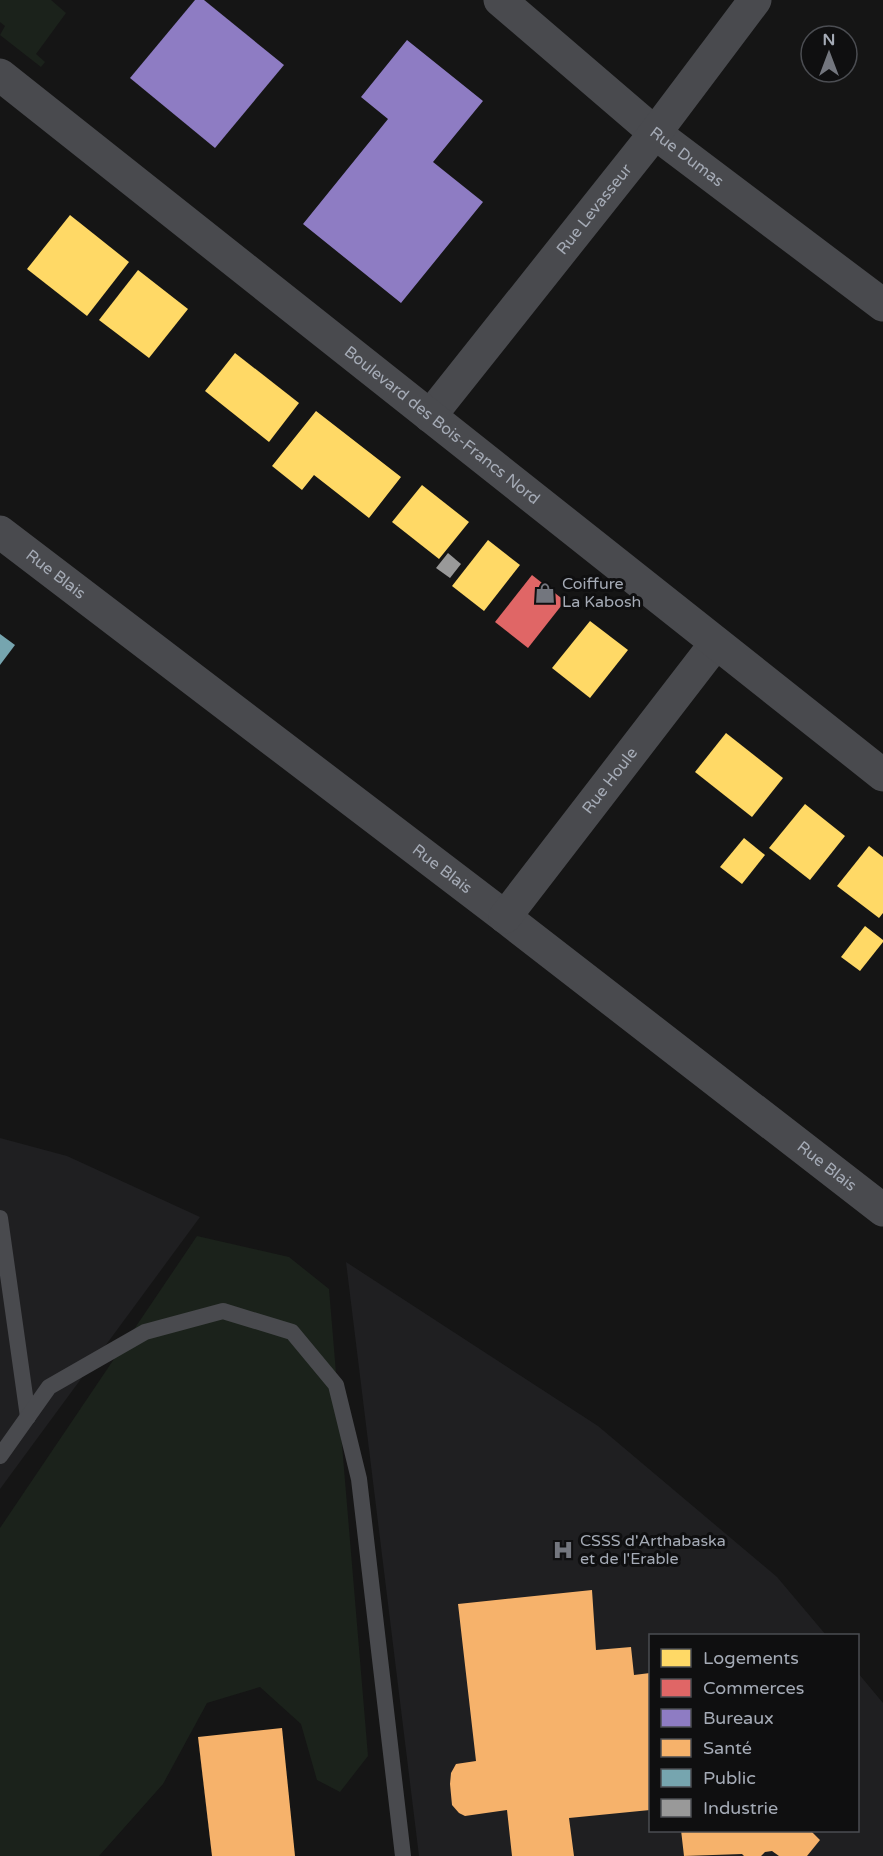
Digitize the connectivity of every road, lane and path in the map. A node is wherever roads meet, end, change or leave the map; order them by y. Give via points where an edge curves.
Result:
1 (500, 0) edge
2 (755, 0) edge
3 (0, 75) edge
4 (655, 133) junction
5 (883, 305) edge
6 (430, 416) junction
7 (0, 532) edge
8 (716, 643) junction
9 (883, 775) edge
10 (505, 917) junction
11 (883, 1210) edge
12 (0, 1218) edge
13 (28, 1417) junction
14 (0, 1456) edge
15 (403, 1856) edge

1 - 4 street, Rue Dumas
2 - 4 street, Rue Levasseur
3 - 6 street, Boulevard des Bois-Francs Nord
4 - 5 street, Rue Dumas
4 - 6 street, Rue Levasseur
6 - 8 street, Boulevard des Bois-Francs Nord
7 - 10 street, Rue Blais
8 - 9 street, Boulevard des Bois-Francs Nord
8 - 10 street, Rue Houle
10 - 11 street, Rue Blais
12 - 13 lane
13 - 14 lane
13 - 15 lane via 50,1387 145,1332 223,1311 292,1332 336,1385 359,1479

